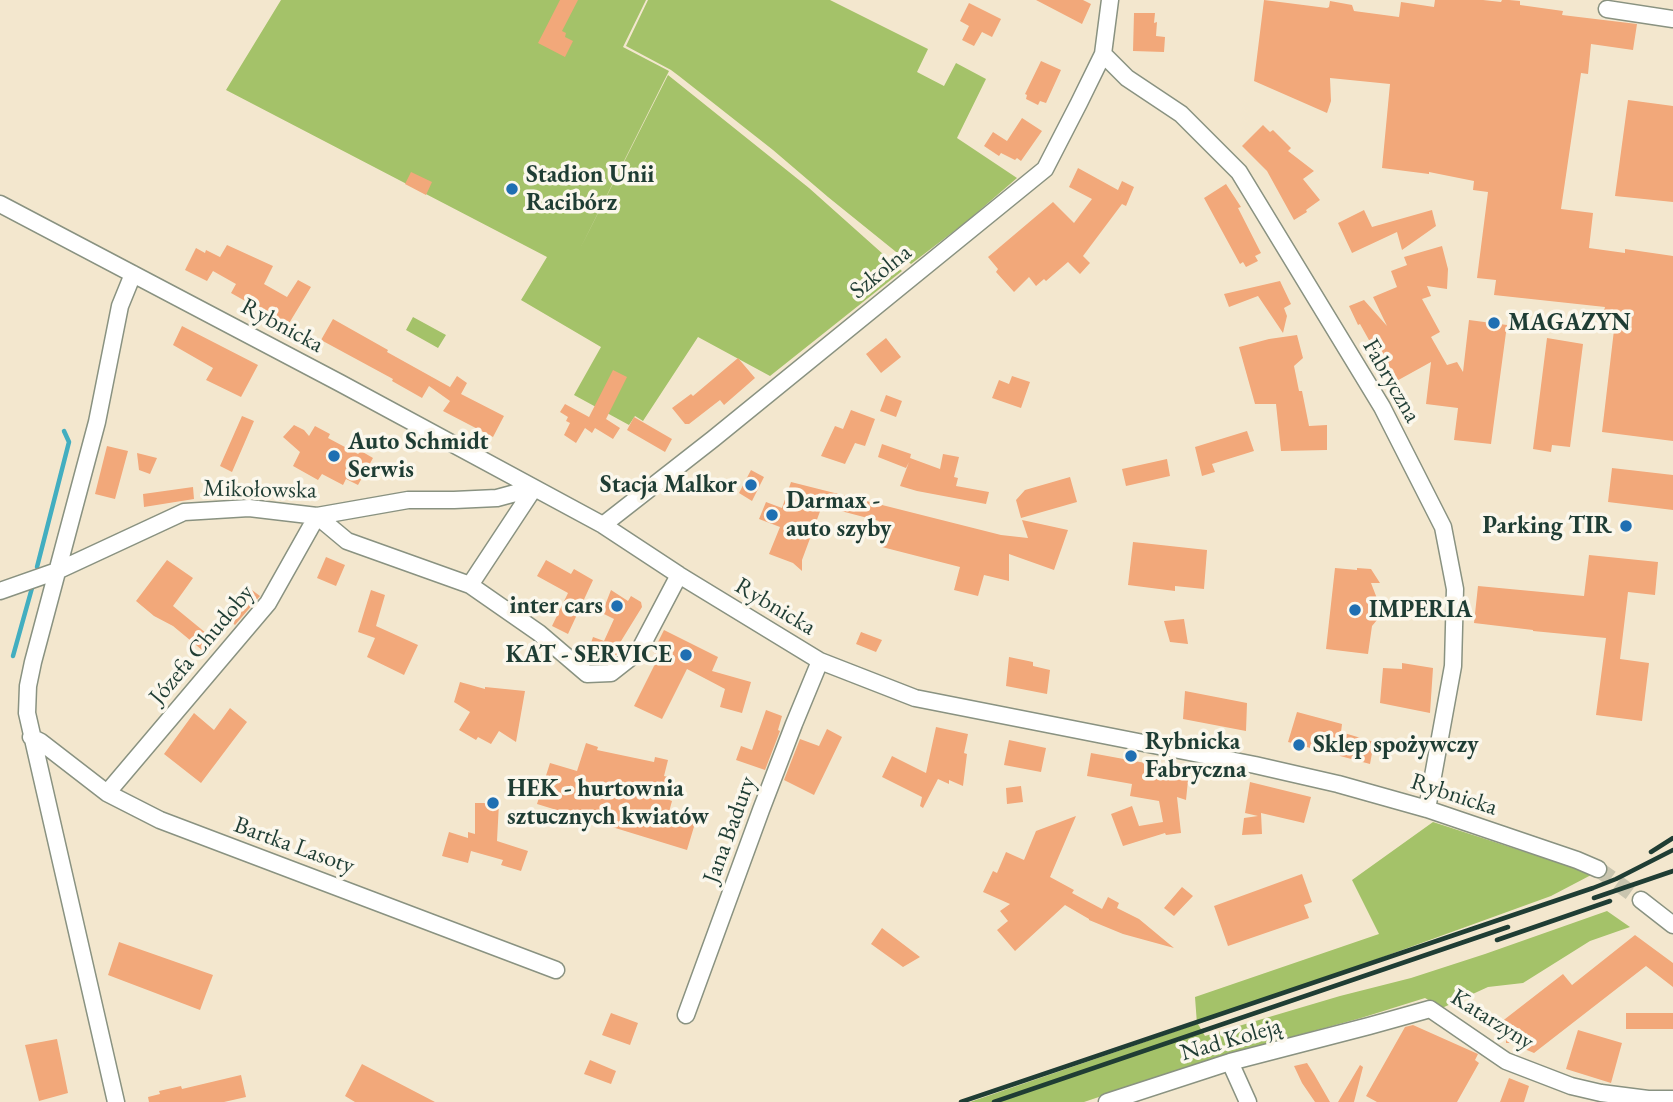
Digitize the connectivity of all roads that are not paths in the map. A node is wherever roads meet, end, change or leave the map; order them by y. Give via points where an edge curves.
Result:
1 (1110, 0) edge
2 (1606, 9) dead end
3 (1673, 19) edge
4 (1102, 54) junction
5 (0, 204) edge
6 (133, 274) junction
7 (534, 488) junction
8 (317, 516) junction
9 (603, 525) junction
10 (57, 571) junction
11 (679, 575) junction
12 (470, 585) junction
13 (0, 591) edge
14 (820, 661) junction
15 (31, 737) junction
16 (107, 793) junction
17 (1427, 809) junction
18 (1598, 869) tunnel mouth
19 (1641, 900) tunnel mouth
20 (1673, 925) edge
21 (556, 970) dead end
22 (686, 1015) dead end
23 (1369, 1026) joint
24 (1230, 1062) junction
25 (1673, 1099) edge
26 (116, 1102) edge
27 (1107, 1102) edge
28 (1248, 1102) edge

1 - 4 street, Szkolna
2 - 3 street
4 - 9 street, Szkolna via 1045,169
4 - 17 street, Fabryczna via 1127,78 1181,114 1239,172 1382,407 1443,527 1455,589 1453,666
5 - 6 street, Rybnicka
6 - 7 street, Rybnicka
6 - 10 street via 120,306 103,400
7 - 8 street, Mikołowska via 497,498 408,500
7 - 9 street, Rybnicka
7 - 12 street
8 - 10 street, Mikołowska via 249,508 184,512
8 - 12 street via 347,541
8 - 16 street, Józefa Chudoby via 268,603
9 - 11 street, Rybnicka
10 - 13 street, Mikołowska
10 - 15 street via 30,675 27,713
11 - 12 street via 639,651 611,673 587,674 539,633
11 - 14 street, Rybnicka
14 - 17 street, Rybnicka via 915,698 1255,765
14 - 22 street, Jana Badury
15 - 16 street, Bartka Lasoty
15 - 26 street
16 - 21 street, Bartka Lasoty via 160,820
17 - 18 street, Rybnicka
19 - 20 street
23 - 24 street, Nad Koleją
23 - 25 street, Katarzyny via 1430,1009 1506,1060 1571,1086
24 - 27 street, Nad Koleją
24 - 28 street

